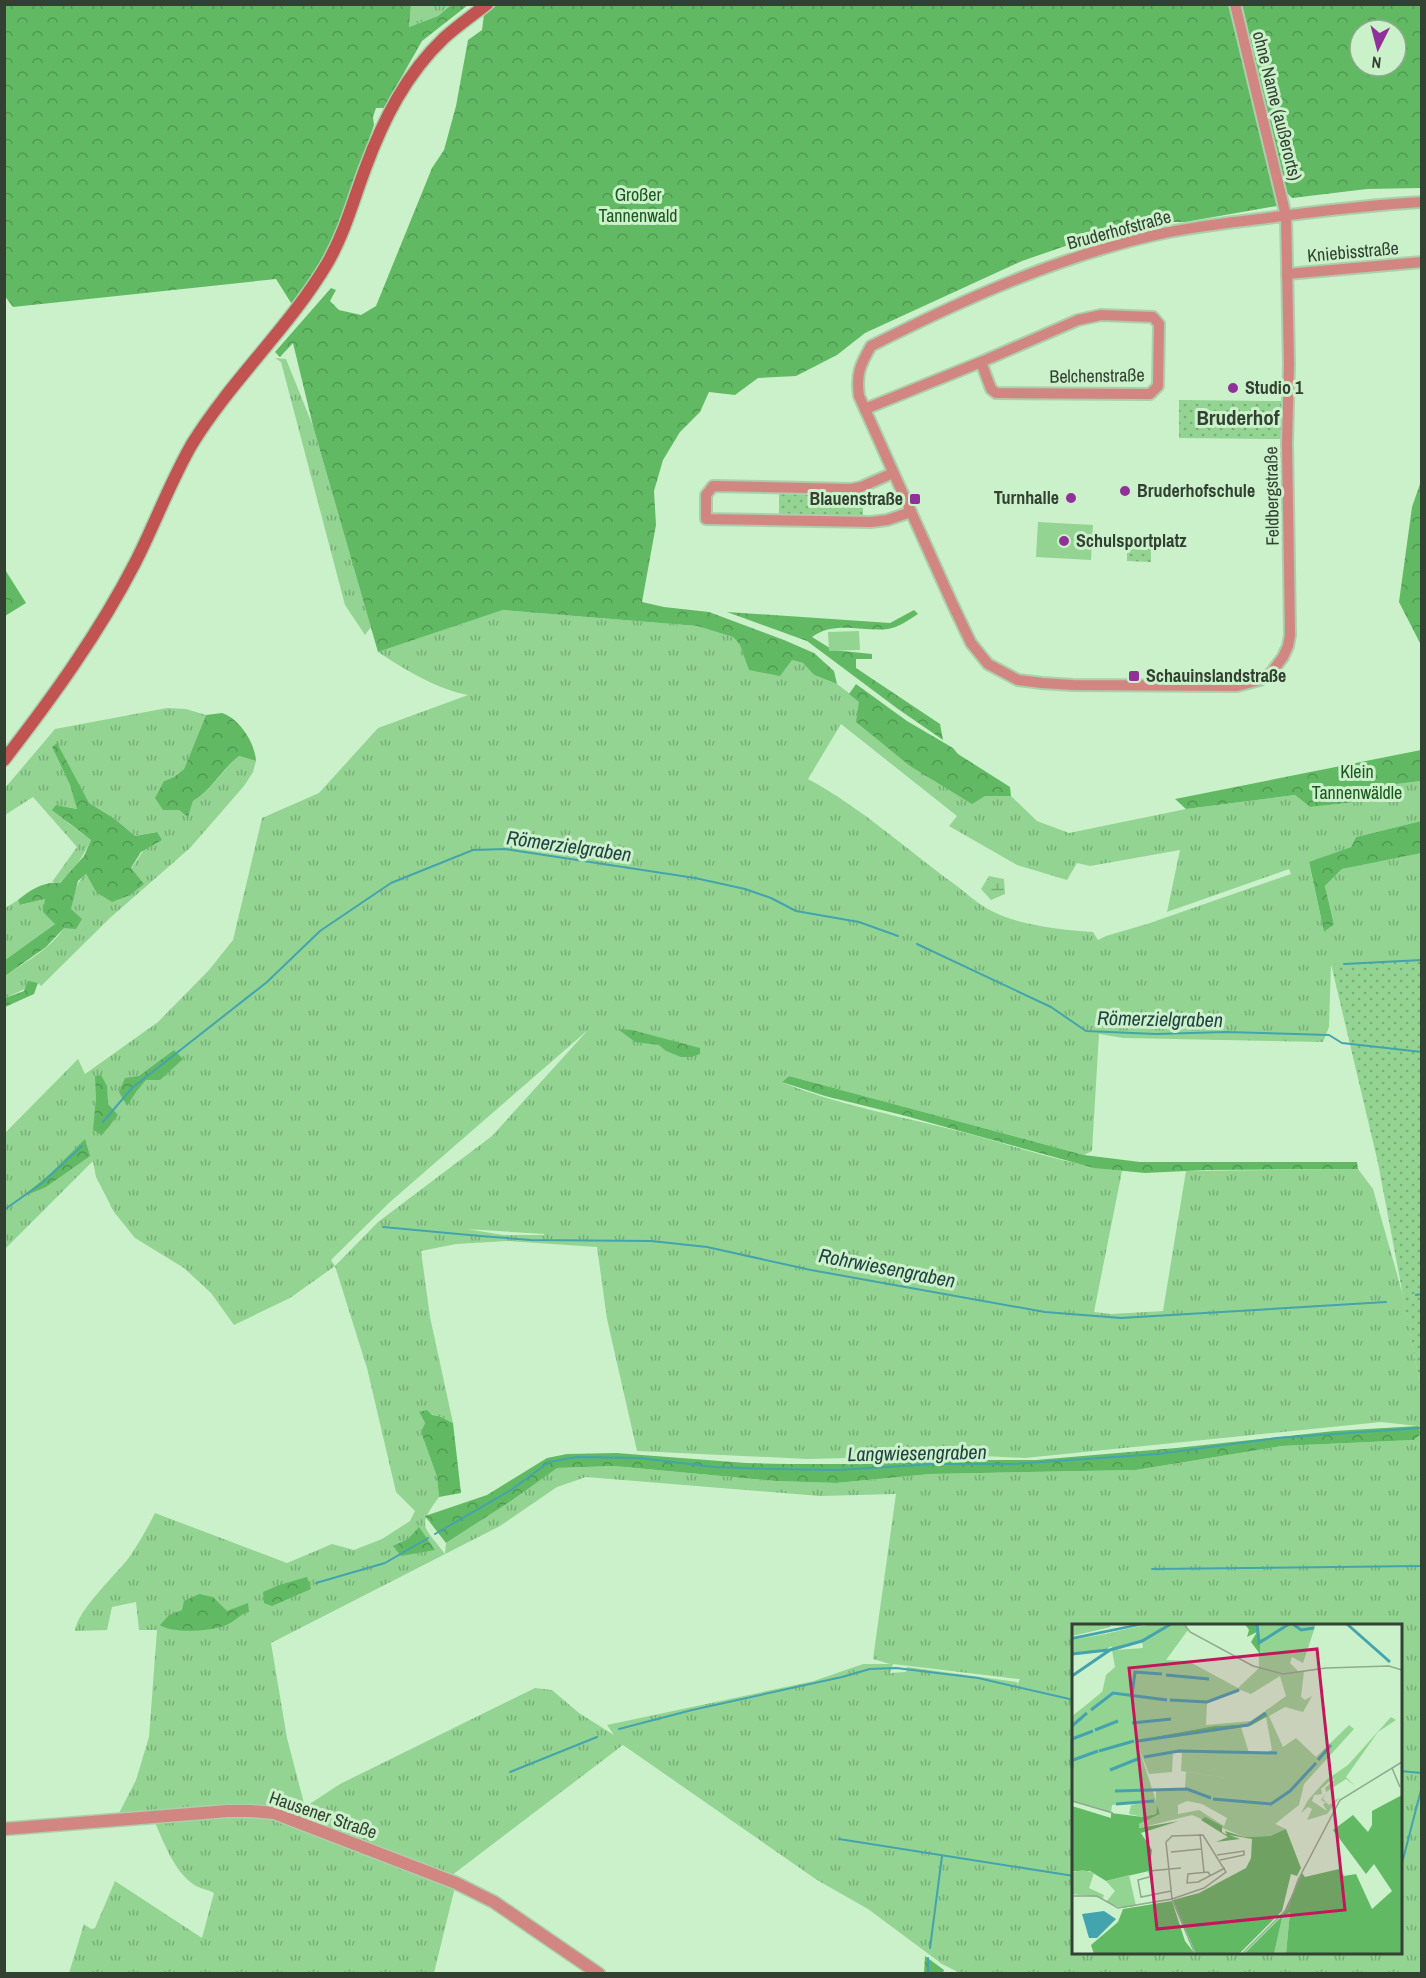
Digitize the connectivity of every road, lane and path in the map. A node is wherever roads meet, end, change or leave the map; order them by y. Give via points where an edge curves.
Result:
1 (487, 4) edge
2 (1235, 4) edge
3 (1422, 202) edge
4 (1286, 216) junction
5 (1422, 262) edge
6 (1287, 274) junction
7 (981, 362) junction
8 (865, 409) junction
9 (893, 473) junction
10 (911, 512) junction
11 (4, 760) edge
12 (4, 1829) edge
13 (599, 1974) edge

1 - 11 main road via 446,36 397,96 328,262 193,443 107,614
2 - 4 street, ohne Name (außerorts)
3 - 4 street, Bruderhofstraße
4 - 6 street, Feldbergstraße
4 - 8 street, Bruderhofstraße via 1164,233 1036,272 913,325 872,346 860,364 860,396
5 - 6 street, Kniebisstraße
6 - 10 street, Feldbergstraße via 1290,634 1278,665 1260,680 1237,686 1073,685 1018,680 988,664 971,643
7 - 7 street, Belchenstraße via 996,393 1150,394 1158,387 1159,324 1154,317 1089,317
7 - 8 street, Belchenstraße
8 - 9 street
9 - 10 street
9 - 10 street via 851,489 713,486 706,495 706,519 871,522
12 - 13 street, Hausener Straße via 228,1811 274,1813 456,1883 494,1902

